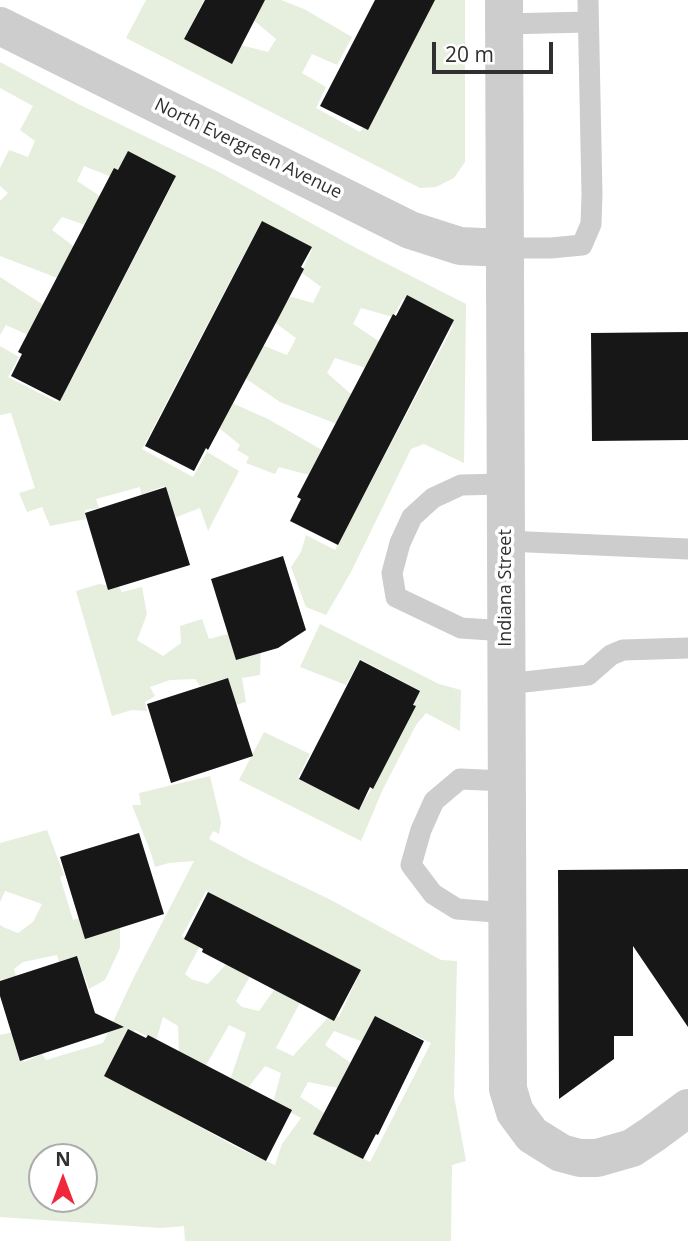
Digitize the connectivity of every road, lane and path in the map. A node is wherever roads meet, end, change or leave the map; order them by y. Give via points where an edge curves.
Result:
1 (588, 0) edge
2 (504, 12) edge
3 (589, 22) junction
4 (0, 26) edge
5 (504, 248) junction
6 (505, 484) junction
7 (506, 541) junction
8 (688, 549) edge
9 (506, 631) junction
10 (688, 648) edge
11 (506, 684) junction
12 (506, 781) junction
13 (507, 913) junction
14 (688, 1108) edge

1 - 3 lane
2 - 3 lane
2 - 5 street, Indiana Street
3 - 5 lane via 591,224 582,245
4 - 5 street, North Evergreen Avenue via 410,230 460,246
5 - 6 street, Indiana Street
6 - 7 street, Indiana Street
6 - 9 lane via 461,485 433,498 412,517 392,573 396,597 461,628
7 - 8 lane
7 - 9 street, Indiana Street
9 - 11 street, Indiana Street
10 - 11 lane via 623,650 588,675
11 - 12 street, Indiana Street
12 - 13 street, Indiana Street
12 - 13 lane via 460,779 434,802 411,865 433,894 457,909
13 - 14 street, Indiana Street via 508,1089 515,1112 532,1135 561,1153 597,1158 632,1148

